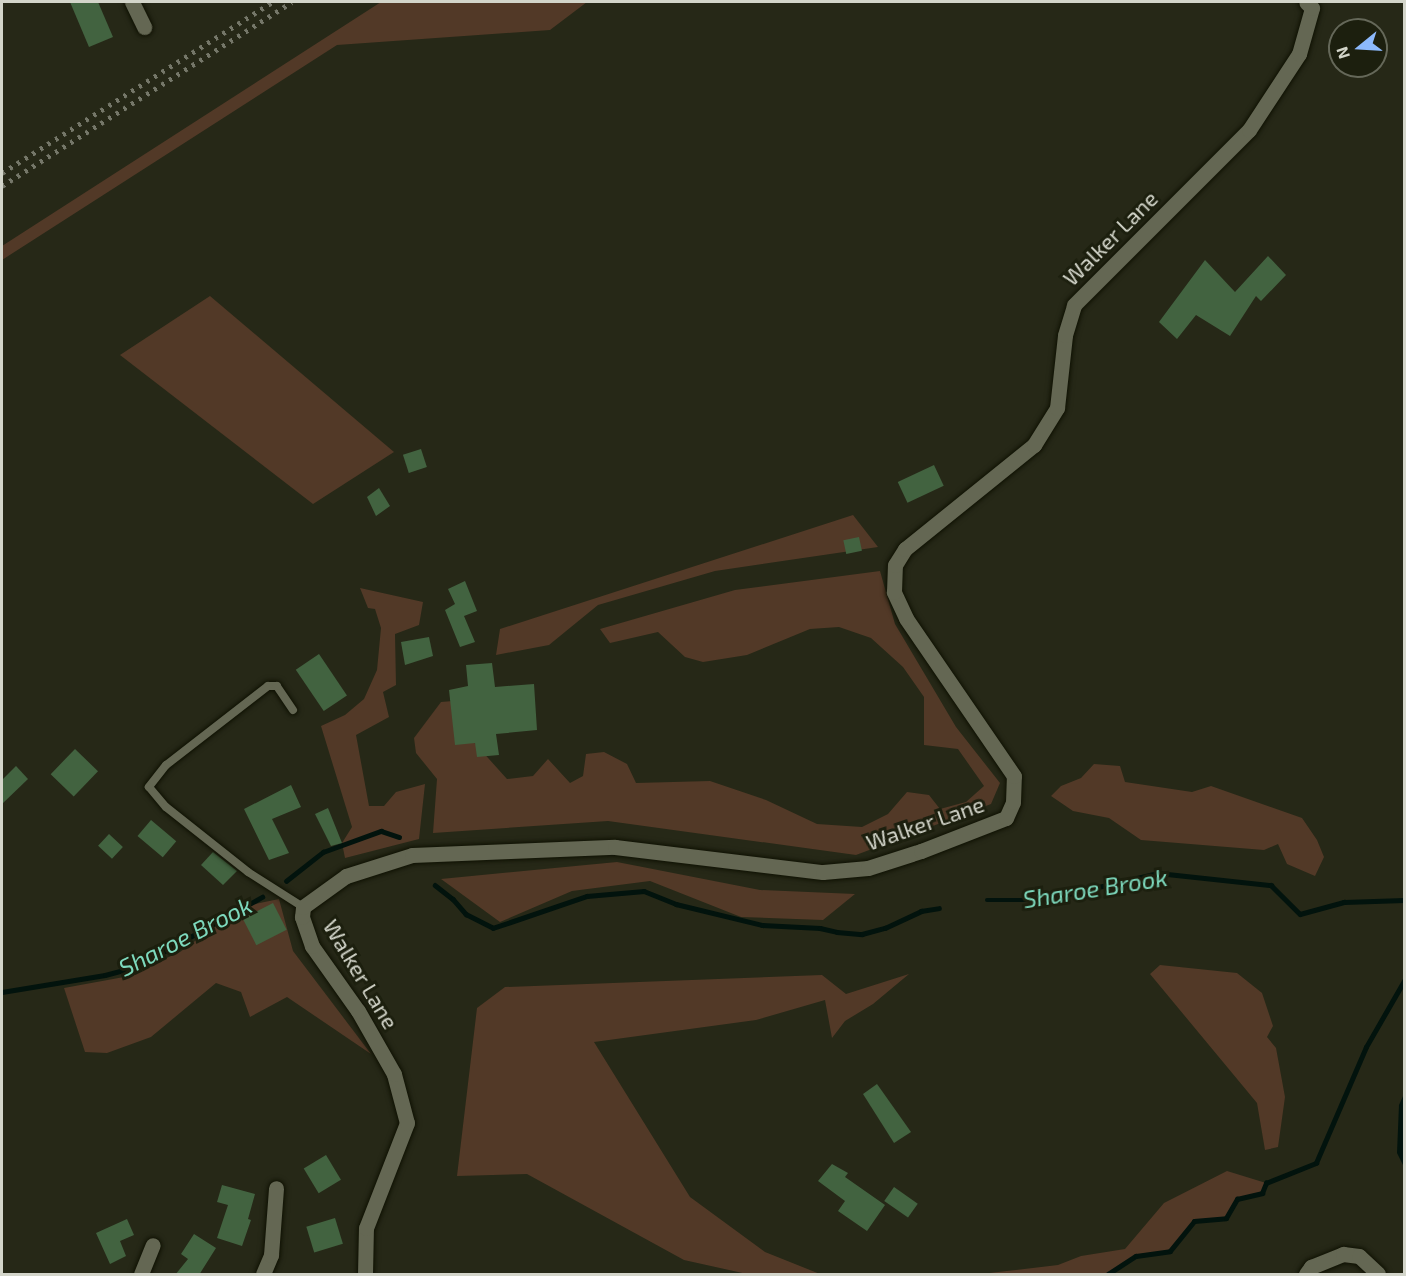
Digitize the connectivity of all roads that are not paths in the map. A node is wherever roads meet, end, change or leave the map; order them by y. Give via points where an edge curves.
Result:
1 (132, 2) edge
2 (1309, 5) edge
3 (144, 27) dead end
4 (292, 710) dead end
5 (303, 907) junction
6 (276, 1188) dead end
7 (153, 1245) dead end
8 (141, 1275) edge
9 (263, 1275) edge
10 (365, 1275) edge
11 (1306, 1275) edge
12 (1378, 1275) edge

1 - 3 street
2 - 5 street, Walker Lane via 1299,54 1249,130 1074,306 1065,335 1057,408 1034,446 905,549 895,565 894,592 906,618 1014,776 1013,802 1006,818 868,868 823,872 615,847 412,855 346,876
4 - 5 lane via 277,686 268,686 166,765 148,787 166,807 239,865
5 - 10 street, Walker Lane via 302,917 312,946 358,1011 394,1074 407,1123 366,1228
6 - 9 street via 271,1255
7 - 8 street
11 - 12 street via 1311,1268 1343,1254 1359,1256

